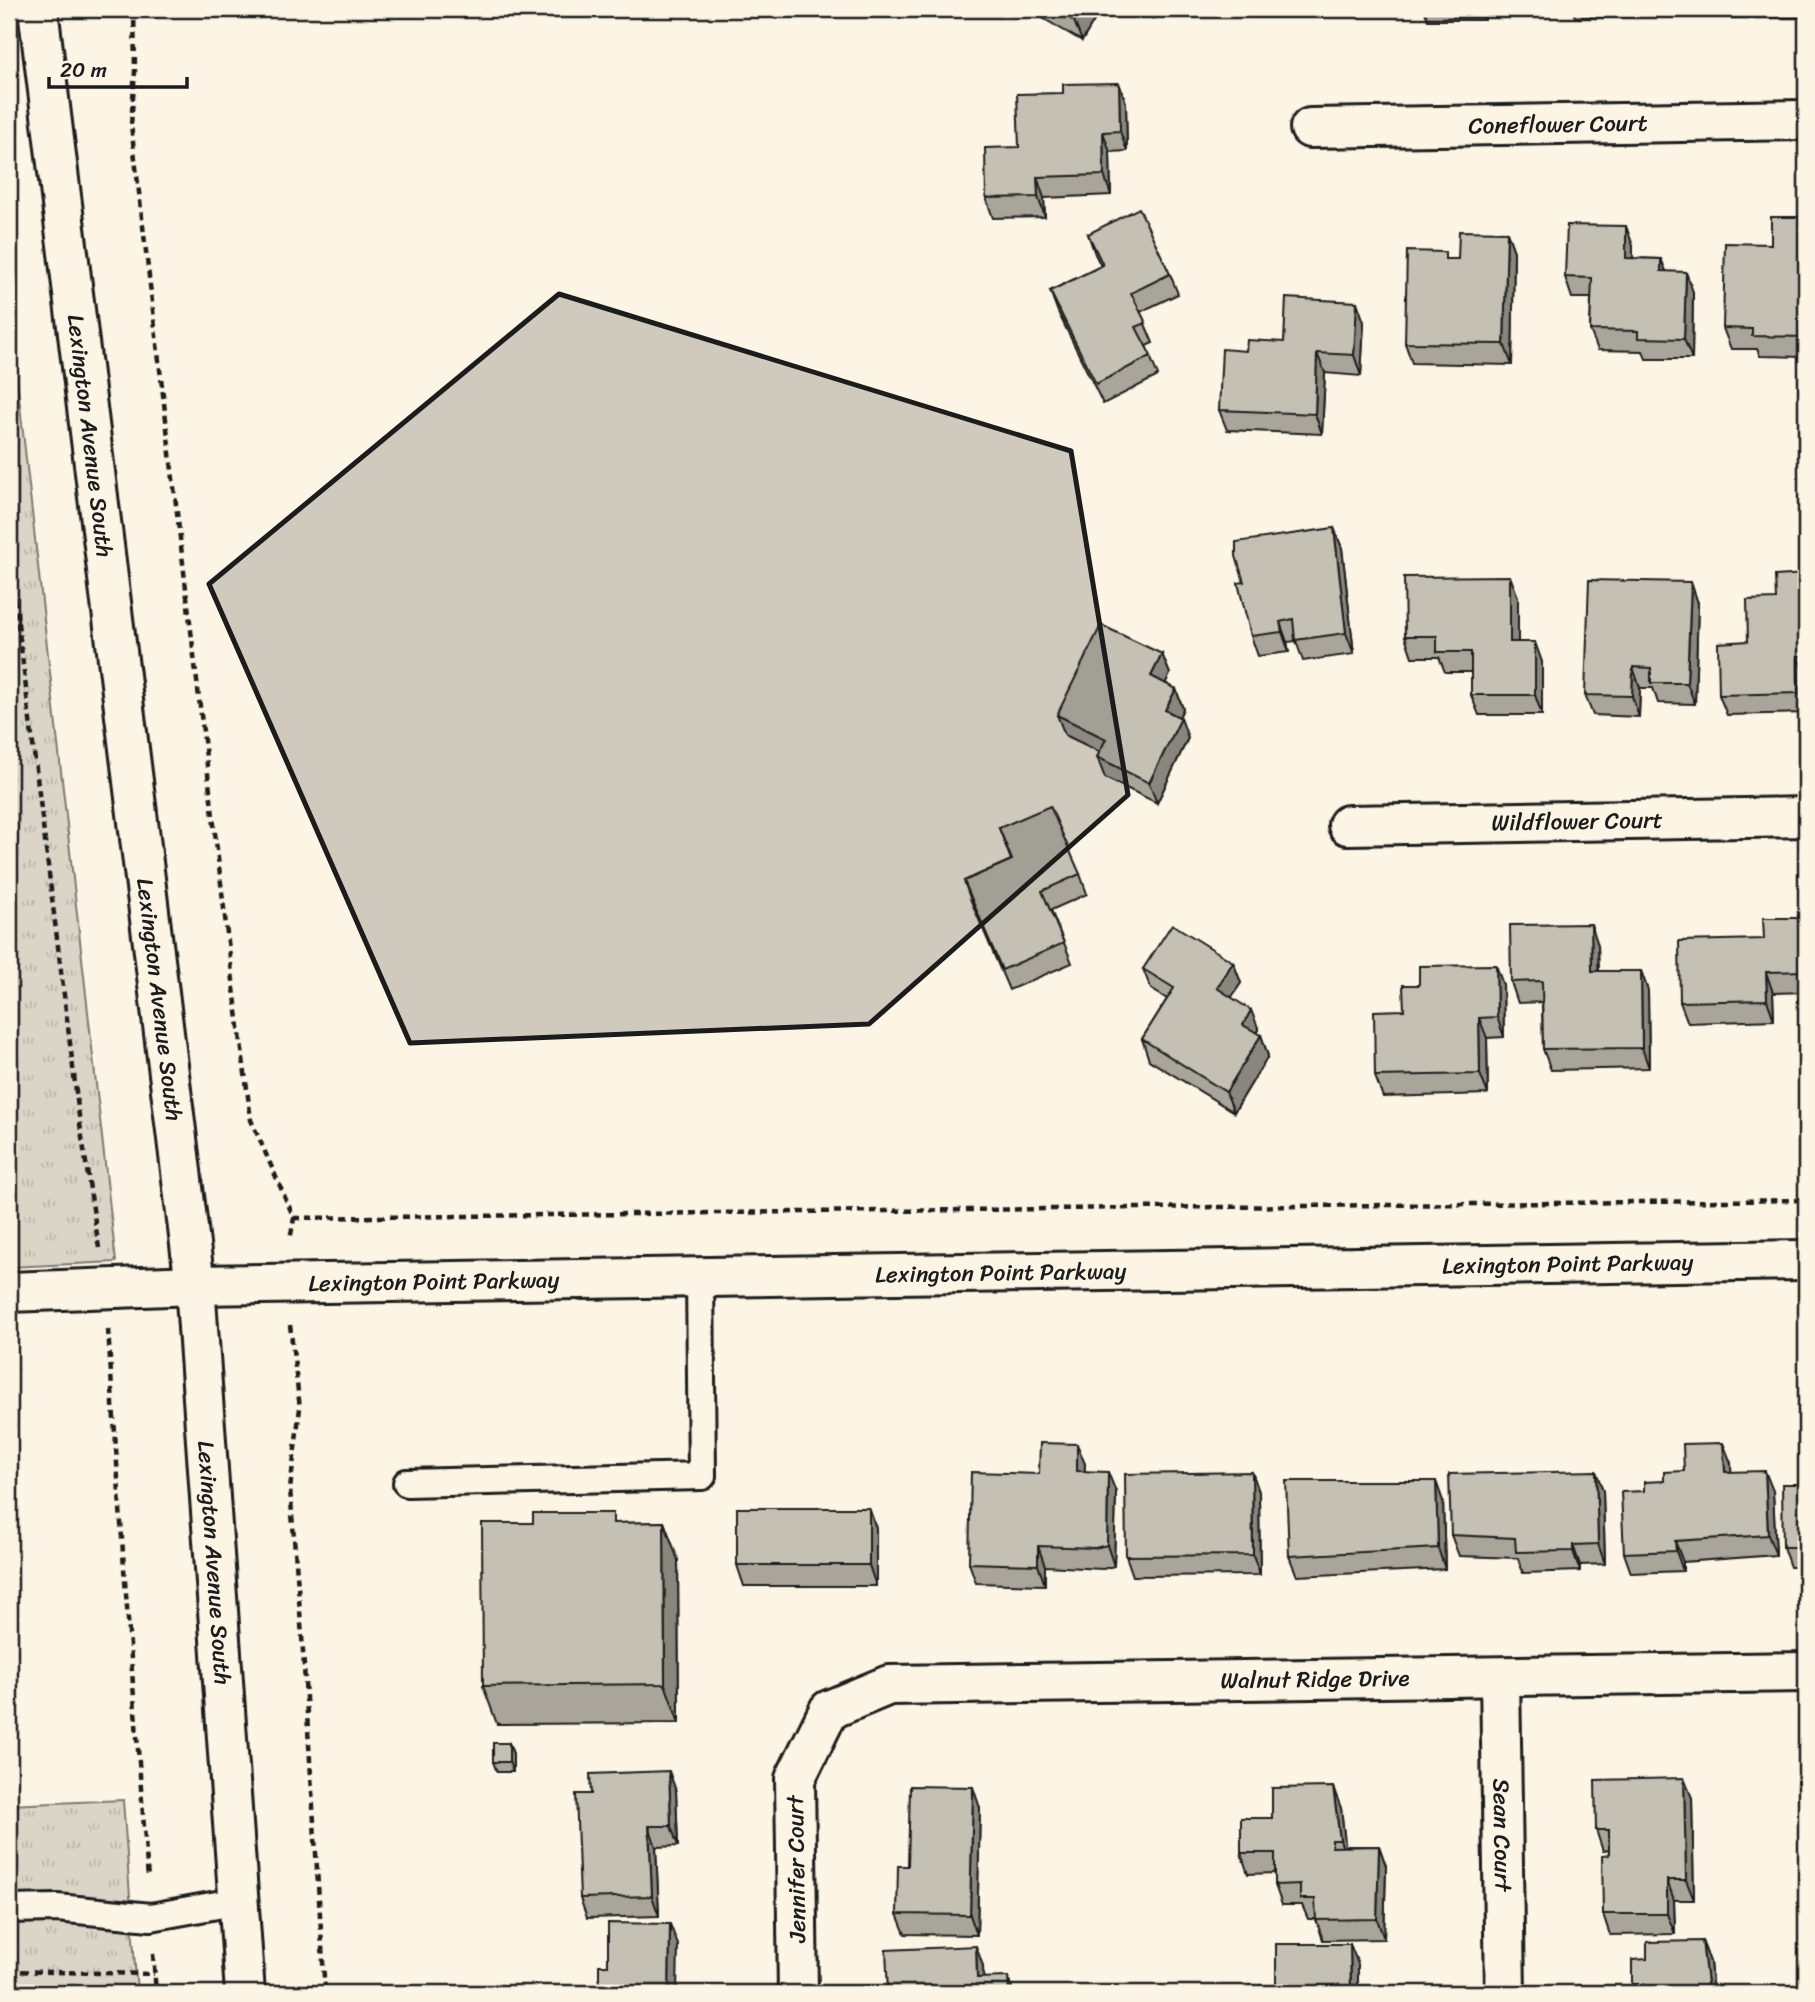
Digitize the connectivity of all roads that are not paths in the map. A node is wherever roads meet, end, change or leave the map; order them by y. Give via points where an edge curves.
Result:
1 (38, 9) edge
2 (1806, 120) edge
3 (1310, 128) dead end
4 (1806, 817) edge
5 (1348, 825) dead end
6 (1806, 1260) edge
7 (699, 1277) junction
8 (195, 1284) junction
9 (9, 1292) edge
10 (407, 1483) dead end
11 (1806, 1672) edge
12 (1500, 1677) junction
13 (829, 1710) joint
14 (239, 1901) junction
15 (9, 1909) edge
16 (245, 1993) edge
17 (798, 1993) edge
18 (1505, 1993) edge

1 - 8 street, Lexington Avenue South
2 - 3 street, Coneflower Court
4 - 5 street, Wildflower Court
6 - 7 street, Lexington Point Parkway
7 - 8 street, Lexington Point Parkway
7 - 10 lane via 702,1476
8 - 9 street, Lexington Point Parkway
8 - 14 street, Lexington Avenue South
11 - 12 street, Walnut Ridge Drive
12 - 13 street, Walnut Ridge Drive via 889,1685
12 - 18 street, Sean Court
13 - 17 street, Jennifer Court via 795,1779
14 - 15 lane via 151,1917 57,1908
14 - 16 street, Lexington Avenue South

